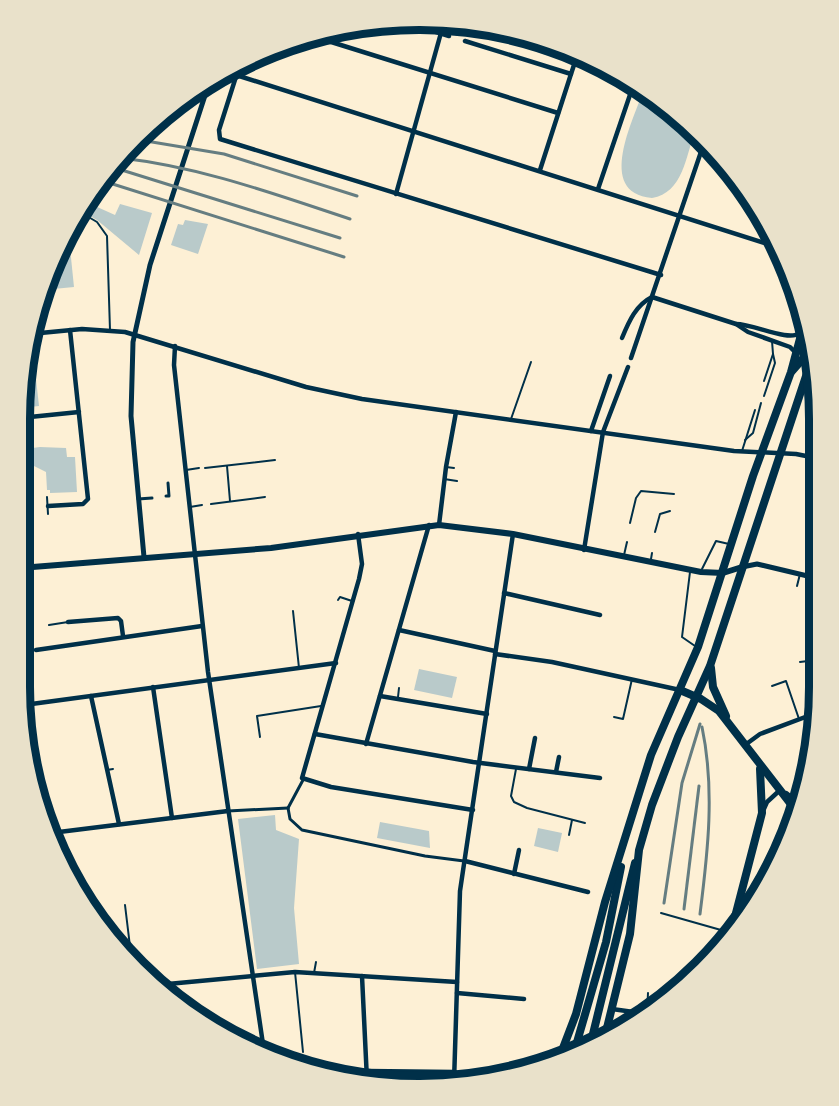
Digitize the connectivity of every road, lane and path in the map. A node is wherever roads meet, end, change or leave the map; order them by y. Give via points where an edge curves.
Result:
1 (433, 31) dead end
2 (442, 31) edge
3 (441, 34) junction
4 (449, 36) dead end
5 (328, 41) edge
6 (465, 41) dead end
7 (575, 63) edge
8 (429, 73) junction
9 (571, 74) junction
10 (237, 75) edge
11 (236, 76) edge
12 (631, 93) edge
13 (204, 95) edge
14 (558, 113) junction
15 (414, 131) junction
16 (701, 151) edge
17 (540, 170) junction
18 (598, 189) junction
19 (396, 194) junction
20 (87, 216) edge
21 (680, 216) junction
22 (767, 244) edge
23 (661, 275) junction
24 (652, 297) junction
25 (736, 324) junction
26 (70, 330) junction
27 (110, 330) junction
28 (40, 333) edge
29 (134, 333) junction
30 (800, 333) edge
31 (800, 334) edge
32 (622, 338) dead end
33 (772, 340) junction
34 (175, 346) junction
35 (795, 352) junction
36 (774, 354) junction
37 (804, 357) edge
38 (631, 358) dead end
39 (531, 362) dead end
40 (628, 368) dead end
41 (791, 372) junction
42 (807, 375) edge
43 (610, 376) dead end
44 (805, 380) joint
45 (764, 381) dead end
46 (764, 396) dead end
47 (761, 403) dead end
48 (755, 410) dead end
49 (456, 411) junction
50 (79, 412) junction
51 (30, 417) edge
52 (511, 419) junction
53 (591, 431) junction
54 (603, 432) junction
55 (745, 440) junction
56 (742, 451) junction
57 (761, 452) junction
58 (779, 453) junction
59 (809, 457) edge
60 (275, 460) dead end
61 (227, 466) junction
62 (446, 466) junction
63 (200, 468) dead end
64 (205, 468) dead end
65 (454, 468) dead end
66 (186, 470) junction
67 (444, 479) junction
68 (457, 481) dead end
69 (168, 483) dead end
70 (674, 495) dead end
71 (166, 496) dead end
72 (47, 497) dead end
73 (265, 497) dead end
74 (152, 498) dead end
75 (138, 499) junction
76 (230, 501) junction
77 (211, 504) dead end
78 (202, 505) dead end
79 (48, 506) junction
80 (189, 507) junction
81 (670, 512) dead end
82 (48, 514) dead end
83 (630, 523) dead end
84 (429, 525) junction
85 (439, 525) junction
86 (655, 532) dead end
87 (358, 534) junction
88 (513, 534) junction
89 (627, 542) dead end
90 (731, 545) junction
91 (584, 550) junction
92 (652, 553) dead end
93 (194, 555) junction
94 (144, 557) junction
95 (624, 558) junction
96 (650, 562) junction
97 (30, 567) edge
98 (742, 567) junction
99 (690, 570) junction
100 (701, 572) junction
101 (723, 573) junction
102 (800, 574) junction
103 (809, 576) edge
104 (797, 586) dead end
105 (504, 593) junction
106 (338, 600) dead end
107 (352, 601) junction
108 (293, 611) dead end
109 (600, 615) dead end
110 (68, 622) joint
111 (49, 625) dead end
112 (202, 626) junction
113 (399, 630) junction
114 (123, 636) junction
115 (698, 647) junction
116 (36, 650) dead end
117 (495, 652) junction
118 (809, 661) edge
119 (800, 662) dead end
120 (336, 663) junction
121 (710, 666) junction
122 (299, 668) junction
123 (632, 679) junction
124 (209, 680) junction
125 (772, 686) dead end
126 (153, 687) junction
127 (399, 688) dead end
128 (680, 690) junction
129 (91, 696) junction
130 (380, 696) junction
131 (697, 697) junction
132 (397, 700) junction
133 (31, 704) edge
134 (324, 706) junction
135 (487, 714) junction
136 (808, 716) edge
137 (614, 717) dead end
138 (799, 719) junction
139 (732, 729) junction
140 (315, 734) junction
141 (535, 736) dead end
142 (260, 737) dead end
143 (366, 744) junction
144 (743, 746) junction
145 (559, 757) dead end
146 (480, 763) junction
147 (516, 767) junction
148 (760, 768) junction
149 (529, 769) junction
150 (556, 772) junction
151 (600, 778) dead end
152 (303, 780) junction
153 (779, 791) junction
154 (792, 800) edge
155 (790, 805) edge
156 (288, 808) junction
157 (473, 810) junction
158 (228, 811) junction
159 (762, 813) junction
160 (172, 818) junction
161 (572, 820) junction
162 (585, 823) dead end
163 (118, 824) junction
164 (59, 832) edge
165 (569, 835) dead end
166 (627, 837) junction
167 (519, 850) dead end
168 (639, 850) junction
169 (465, 861) junction
170 (514, 874) junction
171 (588, 892) dead end
172 (125, 905) dead end
173 (661, 913) dead end
174 (736, 913) edge
175 (722, 931) edge
176 (130, 946) edge
177 (316, 962) dead end
178 (295, 972) junction
179 (314, 973) junction
180 (253, 975) junction
181 (362, 976) junction
182 (457, 982) junction
183 (168, 984) edge
184 (457, 993) junction
185 (648, 993) dead end
186 (524, 999) dead end
187 (648, 1002) edge
188 (612, 1009) junction
189 (629, 1011) junction
190 (633, 1012) edge
191 (628, 1015) edge
192 (607, 1028) edge
193 (593, 1036) edge
194 (263, 1043) edge
195 (577, 1043) edge
196 (563, 1048) edge
197 (303, 1052) dead end
198 (367, 1071) joint
199 (454, 1072) joint

1 - 3 street
2 - 3 street
3 - 4 street
3 - 8 street
5 - 8 street
6 - 9 street
7 - 9 street
8 - 14 street
8 - 15 street
9 - 14 street
10 - 15 street
11 - 19 street via 219,130 220,139
12 - 18 street
13 - 29 street via 154,253
14 - 17 street
15 - 17 street
15 - 19 street
16 - 21 street
17 - 18 street
18 - 21 street
19 - 23 street
20 - 27 lane via 107,236
21 - 22 street
21 - 23 street
23 - 24 street
24 - 25 street
24 - 32 street via 631,317
24 - 38 street
25 - 30 street via 791,337
25 - 33 street
26 - 27 street
26 - 28 street
26 - 50 street
27 - 29 street
29 - 34 street
29 - 75 street via 131,416
31 - 35 highway
33 - 35 street
33 - 36 lane
34 - 49 street via 315,389
34 - 66 street
35 - 41 highway
36 - 45 lane
36 - 46 lane via 775,363
37 - 41 highway
39 - 52 lane
40 - 54 street
41 - 57 highway
42 - 44 highway
43 - 53 street
44 - 58 highway
47 - 55 lane via 753,433
48 - 55 lane
49 - 52 street
49 - 62 street
50 - 51 street
50 - 79 street via 88,499 83,504
52 - 53 street
53 - 54 street
54 - 56 street
54 - 91 street
55 - 56 lane
56 - 57 street
57 - 58 street
57 - 90 highway
58 - 59 street
58 - 98 highway
60 - 61 lane
61 - 64 lane
61 - 76 lane
62 - 65 lane
62 - 67 street
63 - 66 lane
66 - 80 street
67 - 68 lane
67 - 85 street
69 - 71 street via 170,496
70 - 83 lane via 641,491
72 - 79 lane
73 - 76 lane
74 - 75 street
75 - 94 street
76 - 77 lane
78 - 80 lane
79 - 82 lane
80 - 93 street
81 - 86 lane via 660,514
84 - 85 main road
84 - 87 main road
84 - 113 street
85 - 88 main road
87 - 93 main road
87 - 107 street via 362,564
88 - 91 main road
88 - 105 street
89 - 95 lane
90 - 100 lane via 716,541
90 - 101 highway
91 - 95 main road
92 - 96 lane
93 - 94 main road
93 - 112 street
94 - 97 main road
95 - 96 main road
96 - 99 main road
98 - 101 main road
98 - 102 street via 757,564
98 - 121 highway
99 - 100 main road
99 - 115 lane via 682,638
100 - 101 main road
101 - 115 highway
102 - 103 street
102 - 104 lane
105 - 109 street
105 - 117 street
106 - 107 lane via 340,597
107 - 120 street
108 - 122 lane
110 - 111 lane
110 - 114 street via 118,618
112 - 114 street
112 - 124 street
113 - 117 street
113 - 130 street
114 - 116 street
115 - 128 highway
117 - 123 street
117 - 135 street
118 - 119 lane
120 - 122 street
120 - 134 street
121 - 131 highway
121 - 139 highway via 713,687
122 - 124 street
123 - 128 street
123 - 137 lane via 623,719
124 - 126 street
124 - 158 street
125 - 138 lane via 786,681
126 - 129 street
126 - 160 street
127 - 132 lane
128 - 131 highway
128 - 166 highway via 651,755
129 - 133 street
129 - 163 street via 110,769
130 - 132 street
130 - 143 street
131 - 139 highway via 719,711
131 - 168 highway via 658,787
132 - 135 street
134 - 140 street
134 - 142 lane via 257,716
135 - 146 street
136 - 138 street
138 - 144 street via 760,734
139 - 144 highway
140 - 143 street
140 - 152 street
141 - 149 street
143 - 146 street
144 - 148 highway
145 - 150 street
146 - 147 street
146 - 157 street
147 - 149 street
147 - 161 lane via 511,796 514,802
148 - 153 highway
148 - 159 highway
149 - 150 street
150 - 151 street
152 - 156 street
152 - 157 street
153 - 154 highway
153 - 155 highway
153 - 159 street
156 - 158 street
156 - 169 street via 290,819 302,830
157 - 169 street
158 - 160 street
158 - 180 street
159 - 174 highway
160 - 163 street
161 - 162 lane
161 - 165 lane
163 - 164 street
166 - 195 highway via 606,942
166 - 196 highway
167 - 170 street
168 - 188 highway via 633,917
168 - 193 highway
169 - 170 street
169 - 182 street
170 - 171 street
172 - 176 lane
173 - 175 lane
177 - 179 lane
178 - 179 street
178 - 180 street
178 - 197 lane
179 - 181 street
180 - 183 street
180 - 194 street
181 - 182 street
181 - 198 street
182 - 184 street
184 - 186 street
184 - 199 street
185 - 187 lane
188 - 189 street
188 - 192 highway
189 - 190 street
189 - 191 lane
198 - 199 street

